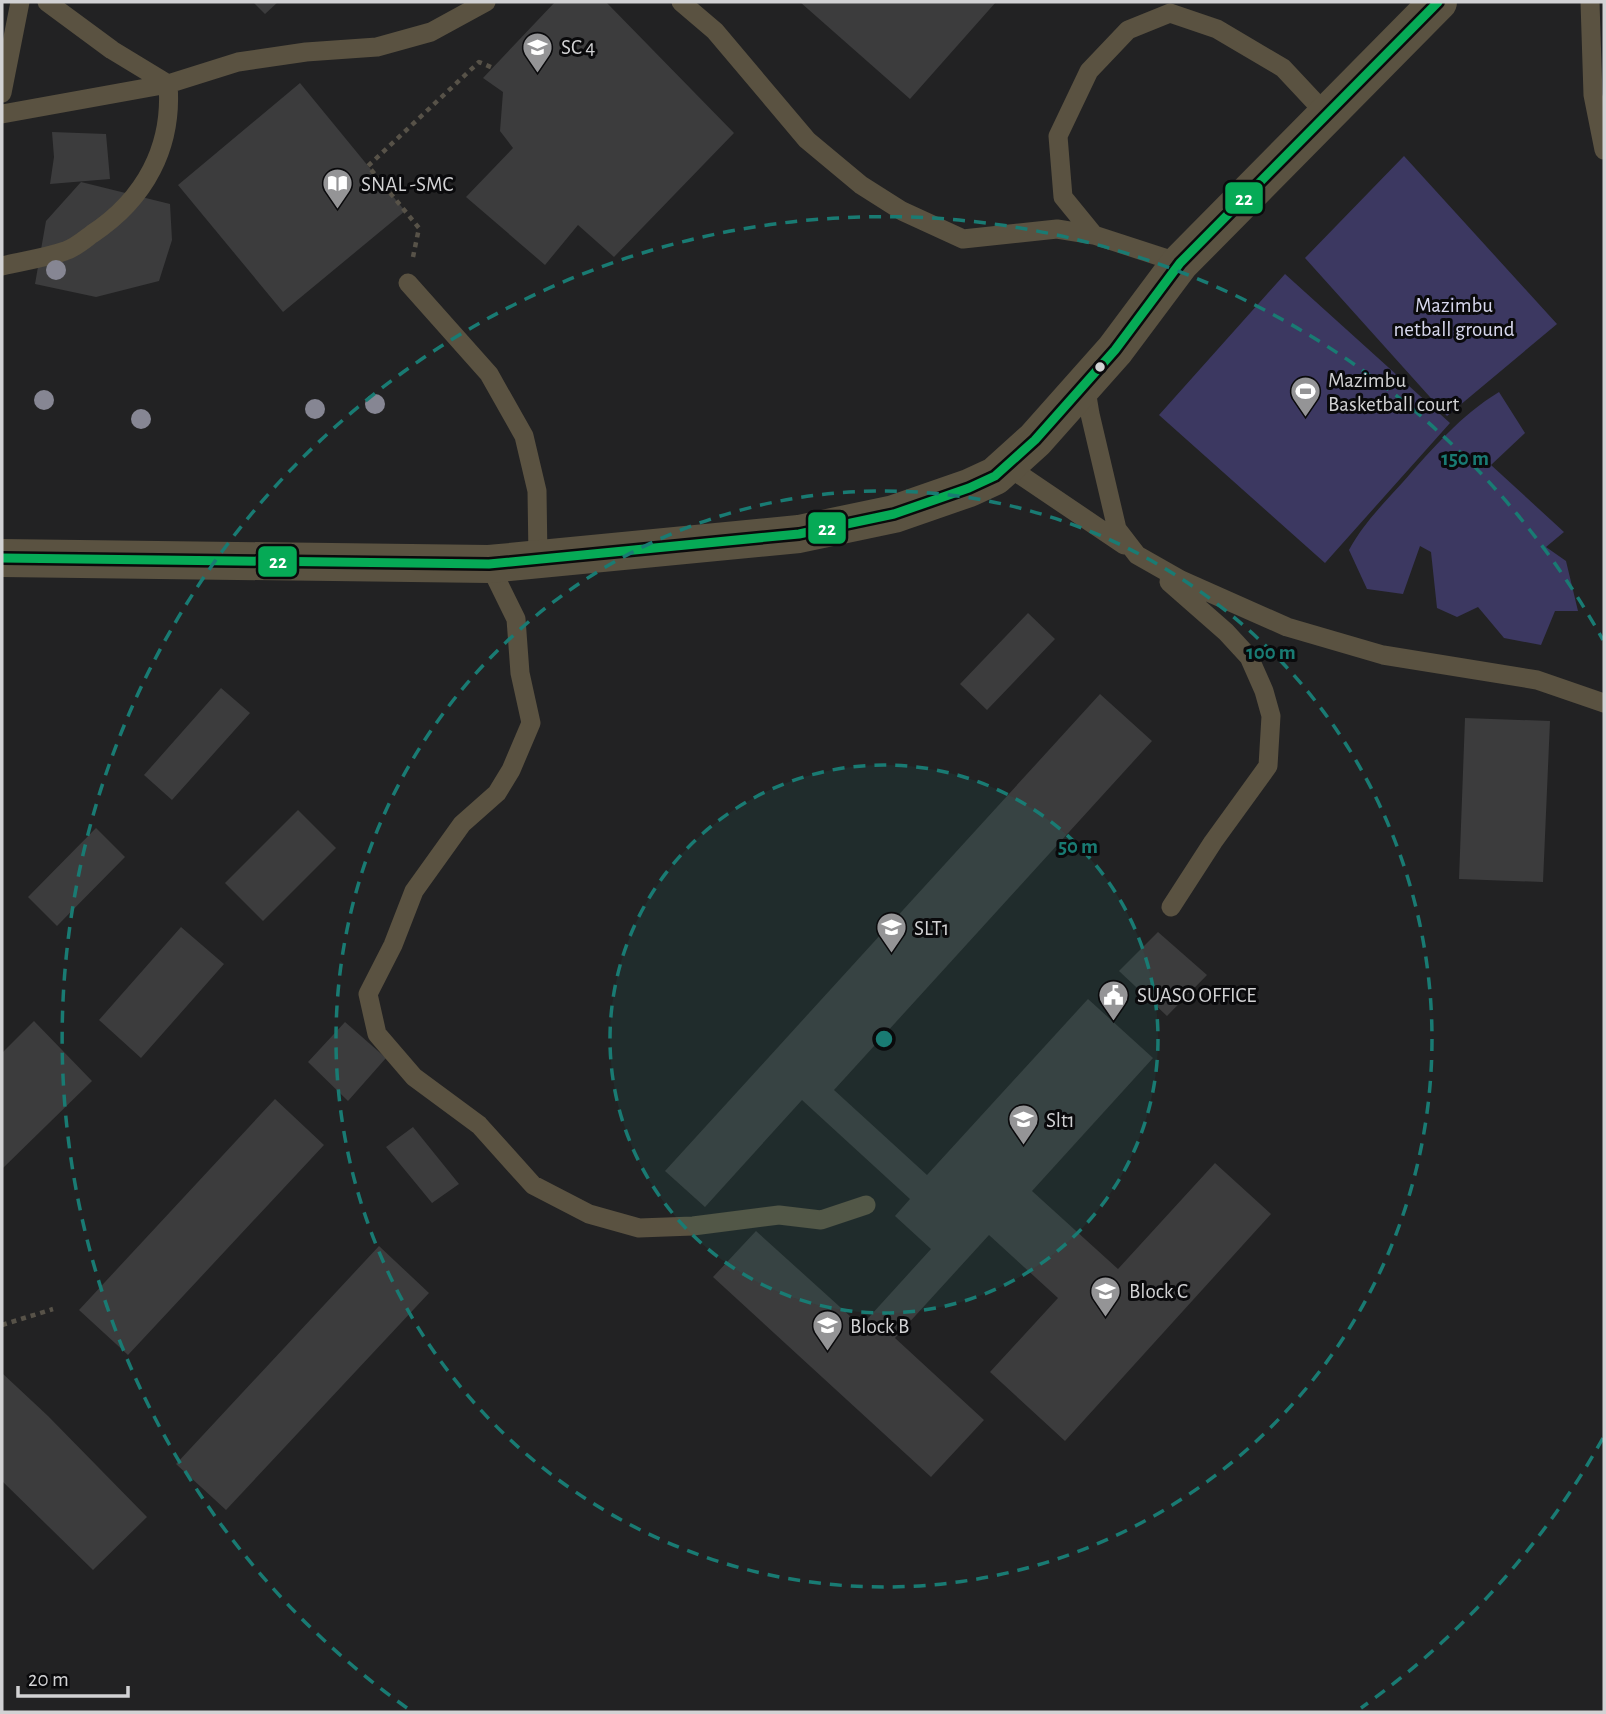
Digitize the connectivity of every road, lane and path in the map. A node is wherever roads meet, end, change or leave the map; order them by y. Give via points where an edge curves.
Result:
1 (20, 2) edge
2 (47, 2) edge
3 (486, 2) edge
4 (681, 2) edge
5 (1438, 2) edge
6 (1590, 2) edge
7 (492, 68) dead end
8 (168, 83) junction
9 (2, 93) edge
10 (2, 114) edge
11 (1326, 115) junction
12 (1604, 150) edge
13 (1094, 235) junction
14 (1180, 263) junction
15 (2, 266) edge
16 (408, 283) joint
17 (1085, 383) junction
18 (1007, 466) junction
19 (1137, 555) junction
20 (2, 558) edge
21 (538, 558) junction
22 (489, 564) junction
23 (1604, 703) edge
24 (1171, 907) dead end
25 (866, 1205) dead end
26 (53, 1309) dead end
27 (2, 1325) edge

1 - 9 lane
2 - 8 lane via 112,50
3 - 8 lane via 431,32 377,47 238,62
4 - 13 lane via 715,31 807,140 861,185 902,211 963,239 1057,229
5 - 11 street
6 - 12 lane via 1593,95
7 - 16 path via 479,62 368,166 419,228
8 - 10 lane
8 - 15 lane via 170,100 162,150 152,173 113,221 67,251
11 - 13 lane via 1283,68 1217,29 1170,13 1128,30 1089,71 1058,136 1063,197
11 - 14 street
13 - 14 lane
14 - 17 street
16 - 21 lane via 489,374 524,436 537,491
17 - 18 street
17 - 19 lane via 1117,529
18 - 19 lane
18 - 21 street via 970,488 894,514 799,534
19 - 23 lane via 1287,627 1383,655 1537,680
19 - 24 lane via 1249,657 1271,716 1268,766
20 - 22 street
21 - 22 street
22 - 25 lane via 516,619 520,673 531,723 497,793 462,824 414,891 368,994 377,1034 414,1077 478,1125 533,1185 589,1214 639,1228 779,1215 821,1220
26 - 27 path

